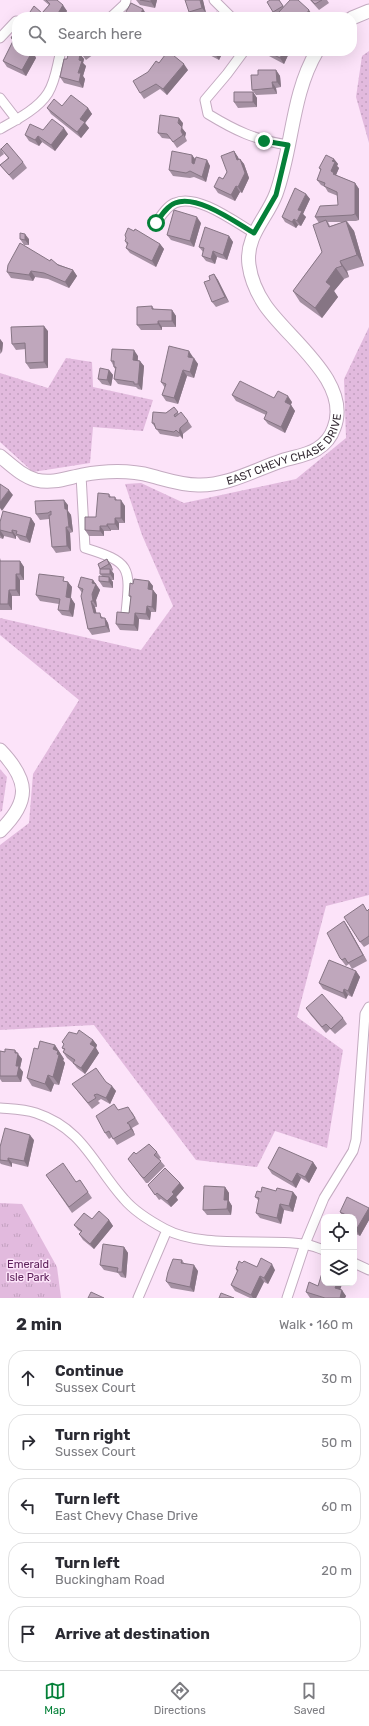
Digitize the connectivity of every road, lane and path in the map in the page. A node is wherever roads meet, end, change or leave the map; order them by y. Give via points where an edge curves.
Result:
1 (126, 0) edge
2 (214, 0) edge
3 (369, 11) edge
4 (116, 12) edge
5 (226, 12) edge
6 (357, 16) edge
7 (12, 25) edge
8 (0, 38) edge
9 (60, 56) edge
10 (240, 56) edge
11 (314, 56) edge
12 (0, 98) edge
13 (17, 120) junction
14 (0, 129) edge
15 (288, 145) junction
16 (156, 223) dead end
17 (254, 233) junction
18 (0, 456) edge
19 (81, 475) junction
20 (126, 612) edge
21 (0, 750) edge
22 (0, 831) edge
23 (369, 1007) edge
24 (0, 1108) edge
25 (167, 1230) junction
26 (305, 1244) junction
27 (321, 1249) edge
28 (357, 1264) edge
29 (369, 1270) edge
30 (138, 1298) edge
31 (287, 1298) edge

1 - 4 street
2 - 5 street
3 - 6 main road
7 - 8 street
9 - 13 street via 48,94
10 - 15 street via 205,100 208,114 234,130 264,141
11 - 15 main road, EAST CHEVY CHASE DRIVE via 295,108
12 - 13 street
13 - 14 street
15 - 17 main road, EAST CHEVY CHASE DRIVE via 276,195
16 - 17 street via 175,203 189,201 208,206
17 - 19 main road, EAST CHEVY CHASE DRIVE via 249,251 249,265 255,289 266,306 317,365 333,391 338,406 338,418 332,434 316,450 218,484 184,483 140,472
18 - 19 main road, EAST CHEVY CHASE DRIVE via 25,475 37,480 53,482
19 - 20 street via 85,548 111,556 126,571 129,584
21 - 22 main road via 16,766 23,785 19,807
23 - 26 street via 365,1014 356,1140 353,1151 324,1198
24 - 25 street via 37,1113 73,1134 89,1150 124,1198 141,1215
25 - 26 street via 210,1240
25 - 30 street
26 - 27 street
26 - 31 street
28 - 29 street

